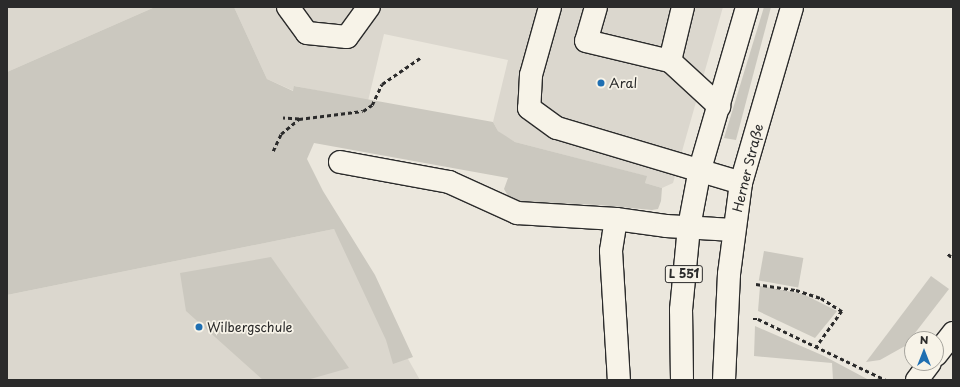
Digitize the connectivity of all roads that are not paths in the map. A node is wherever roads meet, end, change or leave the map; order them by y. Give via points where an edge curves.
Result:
1 (288, 7) edge
2 (369, 7) edge
3 (550, 7) edge
4 (596, 7) edge
5 (683, 7) edge
6 (747, 7) edge
7 (792, 7) edge
8 (670, 61) junction
9 (719, 106) junction
10 (340, 162) dead end
11 (700, 169) junction
12 (741, 183) junction
13 (616, 219) junction
14 (689, 227) junction
15 (734, 230) junction
16 (953, 333) edge
17 (944, 345) edge
18 (924, 371) edge
19 (619, 380) edge
20 (682, 380) edge
21 (724, 380) edge
22 (917, 380) edge

1 - 2 main road via 306,33 346,37
3 - 11 main road via 531,75 529,108 557,128
4 - 8 main road via 586,41
5 - 8 main road
6 - 9 main road, L 551
7 - 12 main road, Herner Straße
8 - 9 main road
9 - 11 main road, L 551
10 - 13 main road via 449,182 517,213
11 - 12 main road
11 - 14 main road, L 551
12 - 15 main road, Herner Straße
13 - 14 main road
13 - 19 main road via 611,251
14 - 15 main road
14 - 20 main road, L 551 via 681,310
15 - 21 main road, Herner Straße via 725,319
16 - 17 main road
18 - 22 main road

